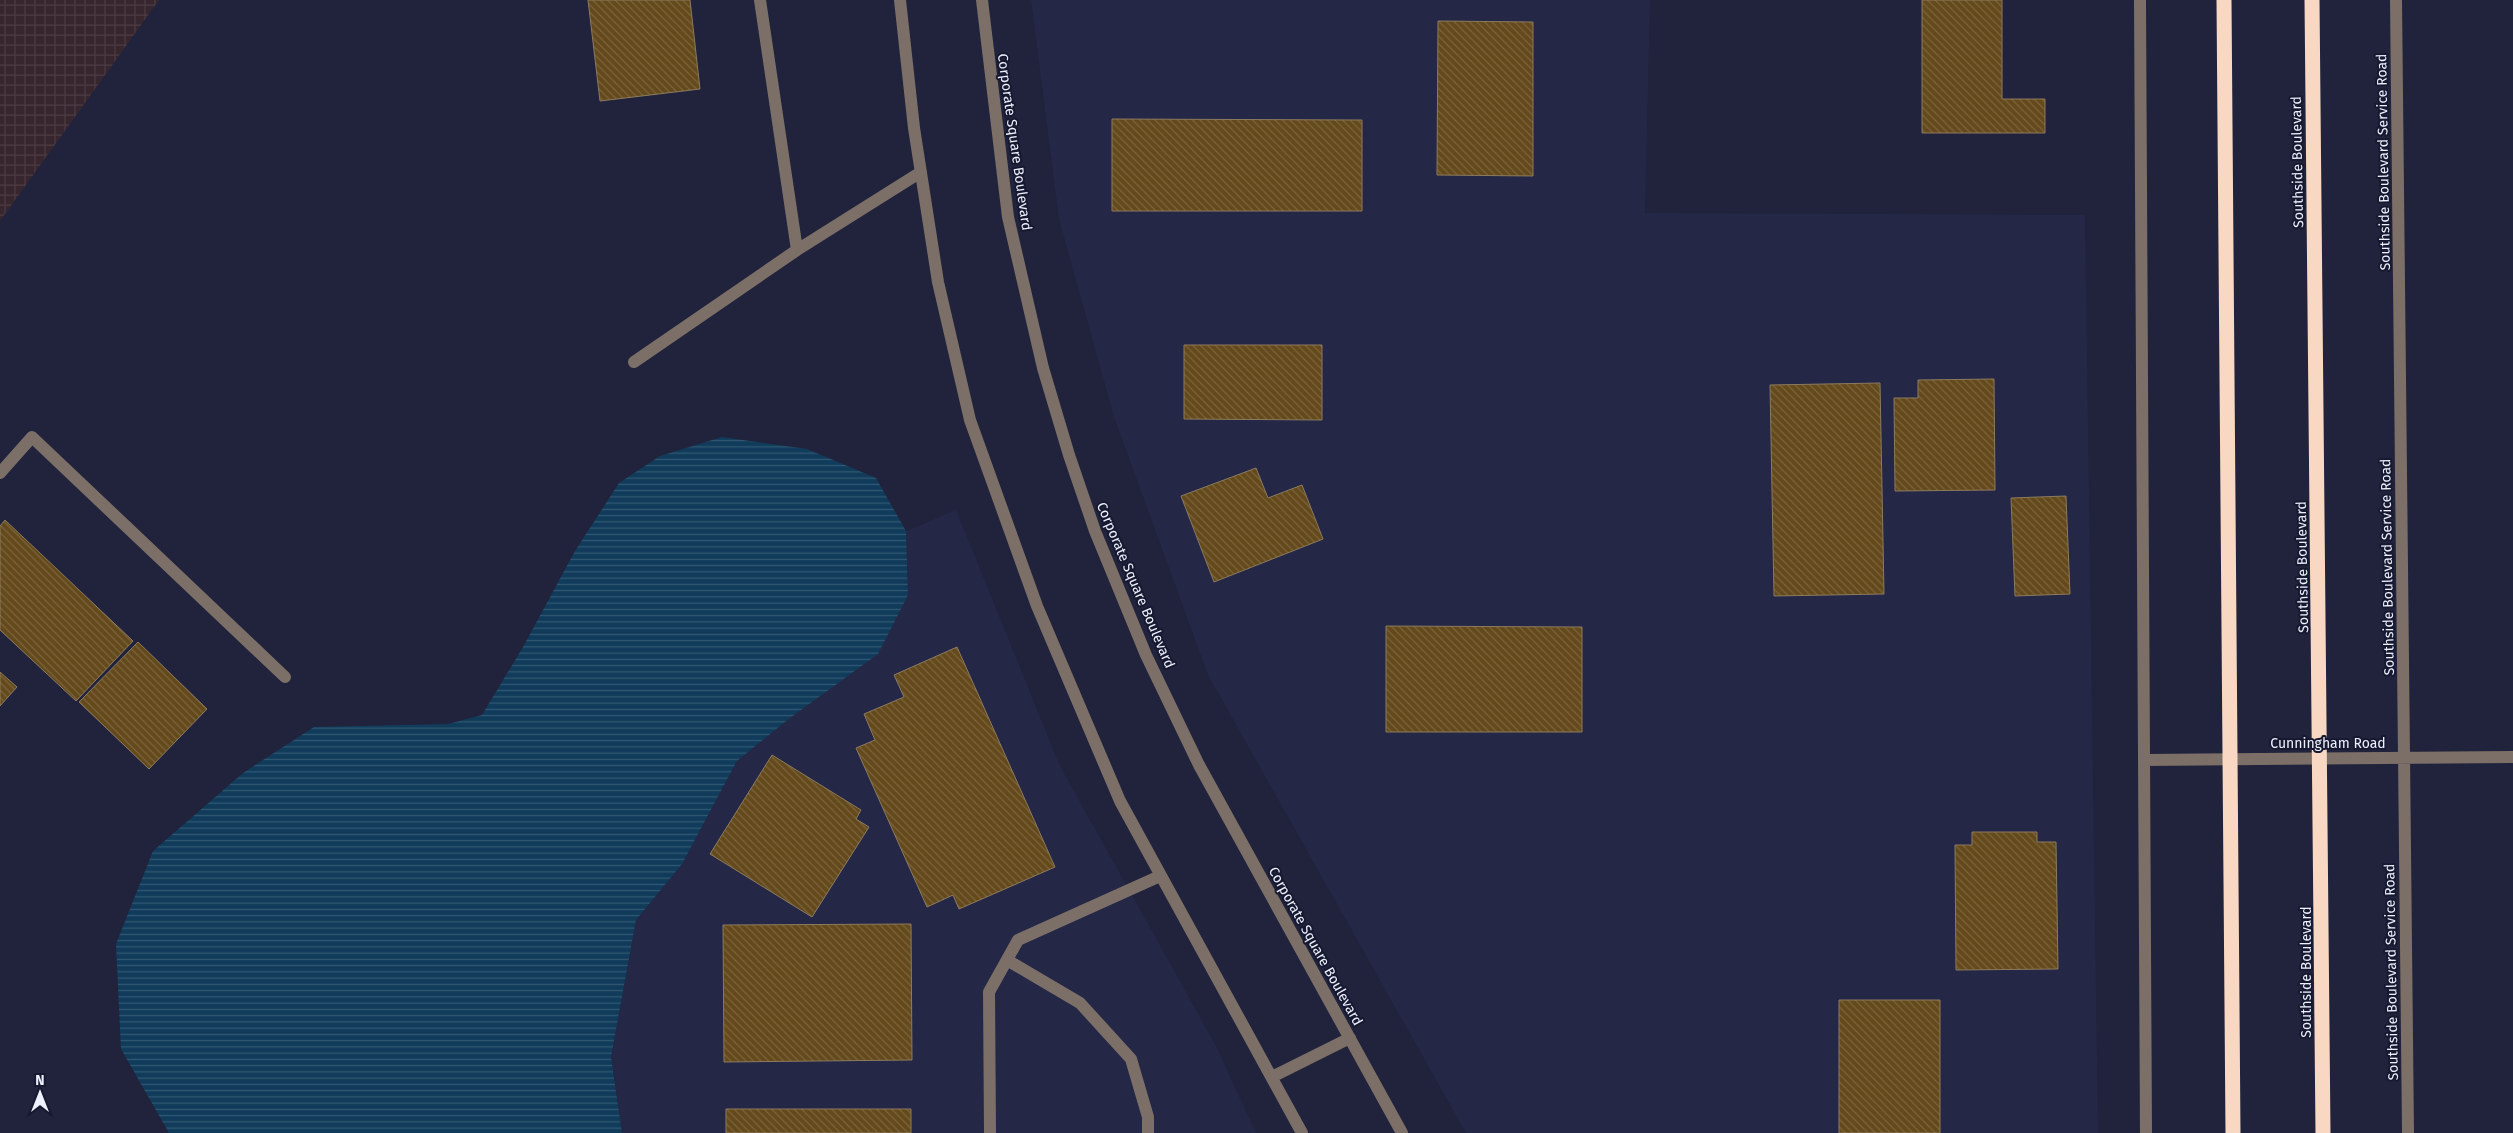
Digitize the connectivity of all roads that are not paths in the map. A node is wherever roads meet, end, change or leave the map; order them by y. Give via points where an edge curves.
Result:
1 (760, 0) edge
2 (900, 0) edge
3 (982, 0) edge
4 (2140, 0) edge
5 (2224, 0) edge
6 (2312, 0) edge
7 (2396, 0) edge
8 (921, 172) junction
9 (797, 250) junction
10 (634, 362) dead end
11 (0, 472) edge
12 (285, 677) dead end
13 (2513, 757) edge
14 (2230, 758) junction
15 (2320, 758) junction
16 (2404, 758) junction
17 (2144, 760) junction
18 (1160, 876) junction
19 (1007, 960) junction
20 (1350, 1038) junction
21 (1272, 1077) junction
22 (990, 1133) edge
23 (1148, 1133) edge
24 (1302, 1133) edge
25 (1402, 1133) edge
26 (2146, 1133) edge
27 (2233, 1133) edge
28 (2323, 1133) edge
29 (2408, 1133) edge

1 - 9 street
2 - 8 street
3 - 20 street, Corporate Square Boulevard via 1008,217 1043,368 1091,521 1146,655 1199,765
4 - 17 street
5 - 14 highway
6 - 15 highway, Southside Boulevard
7 - 16 street, Southside Boulevard Service Road
8 - 9 street
8 - 18 street via 938,282 970,420 1036,606 1075,700 1120,802
9 - 10 street
11 - 12 street via 32,437
13 - 16 street, Cunningham Road
14 - 15 street, Cunningham Road
14 - 17 street, Cunningham Road
14 - 27 highway
15 - 16 street, Cunningham Road
15 - 28 highway, Southside Boulevard
16 - 29 street, Southside Boulevard Service Road
17 - 26 street
18 - 19 street via 1018,940
18 - 21 street
19 - 22 street via 989,992
19 - 23 street via 1080,1003 1131,1059 1148,1117
20 - 21 street
20 - 25 street, Corporate Square Boulevard
21 - 24 street

